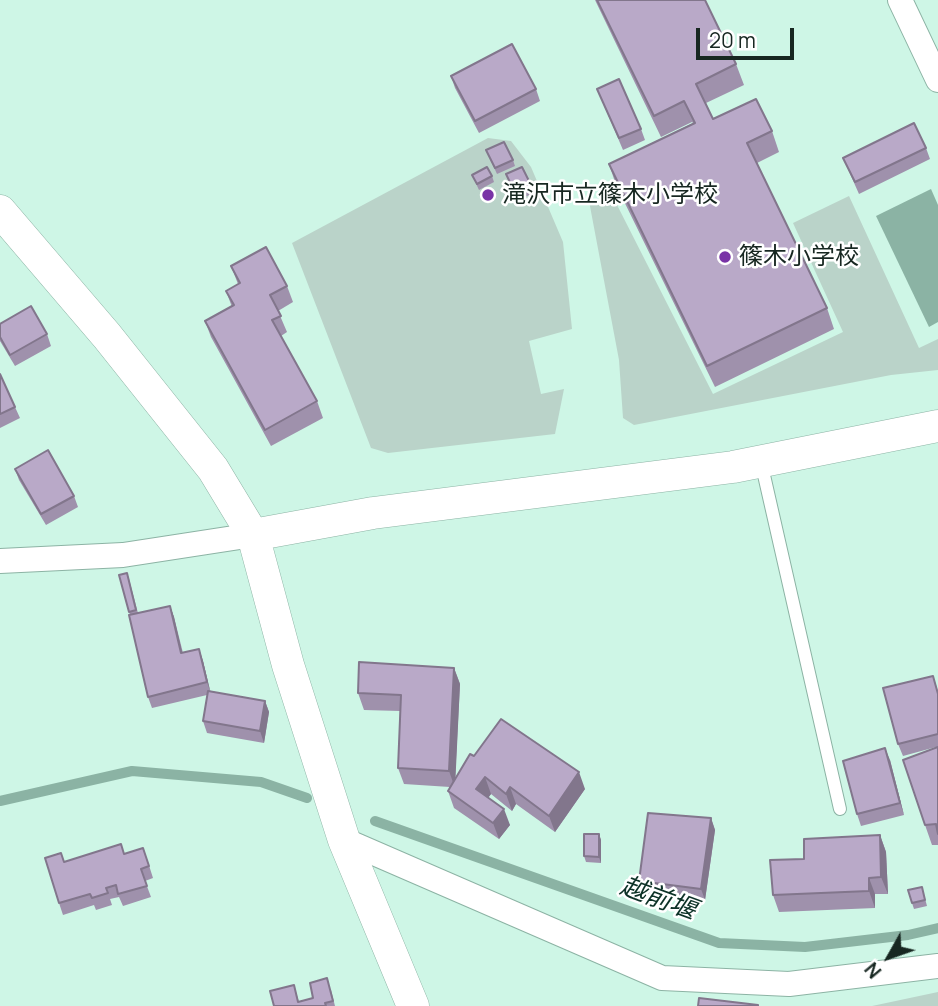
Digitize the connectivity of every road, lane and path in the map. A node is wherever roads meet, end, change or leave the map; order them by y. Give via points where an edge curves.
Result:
1 (900, 0) edge
2 (938, 80) edge
3 (0, 211) edge
4 (938, 426) edge
5 (761, 462) junction
6 (253, 535) junction
7 (0, 561) edge
8 (839, 809) dead end
9 (344, 840) junction
10 (938, 967) edge
11 (413, 1006) edge

1 - 2 street
3 - 6 street via 213,469
4 - 5 street
5 - 6 street via 373,513
5 - 8 lane
6 - 7 street via 122,555
6 - 9 street via 288,665
9 - 10 street via 662,978 789,984
9 - 11 street

